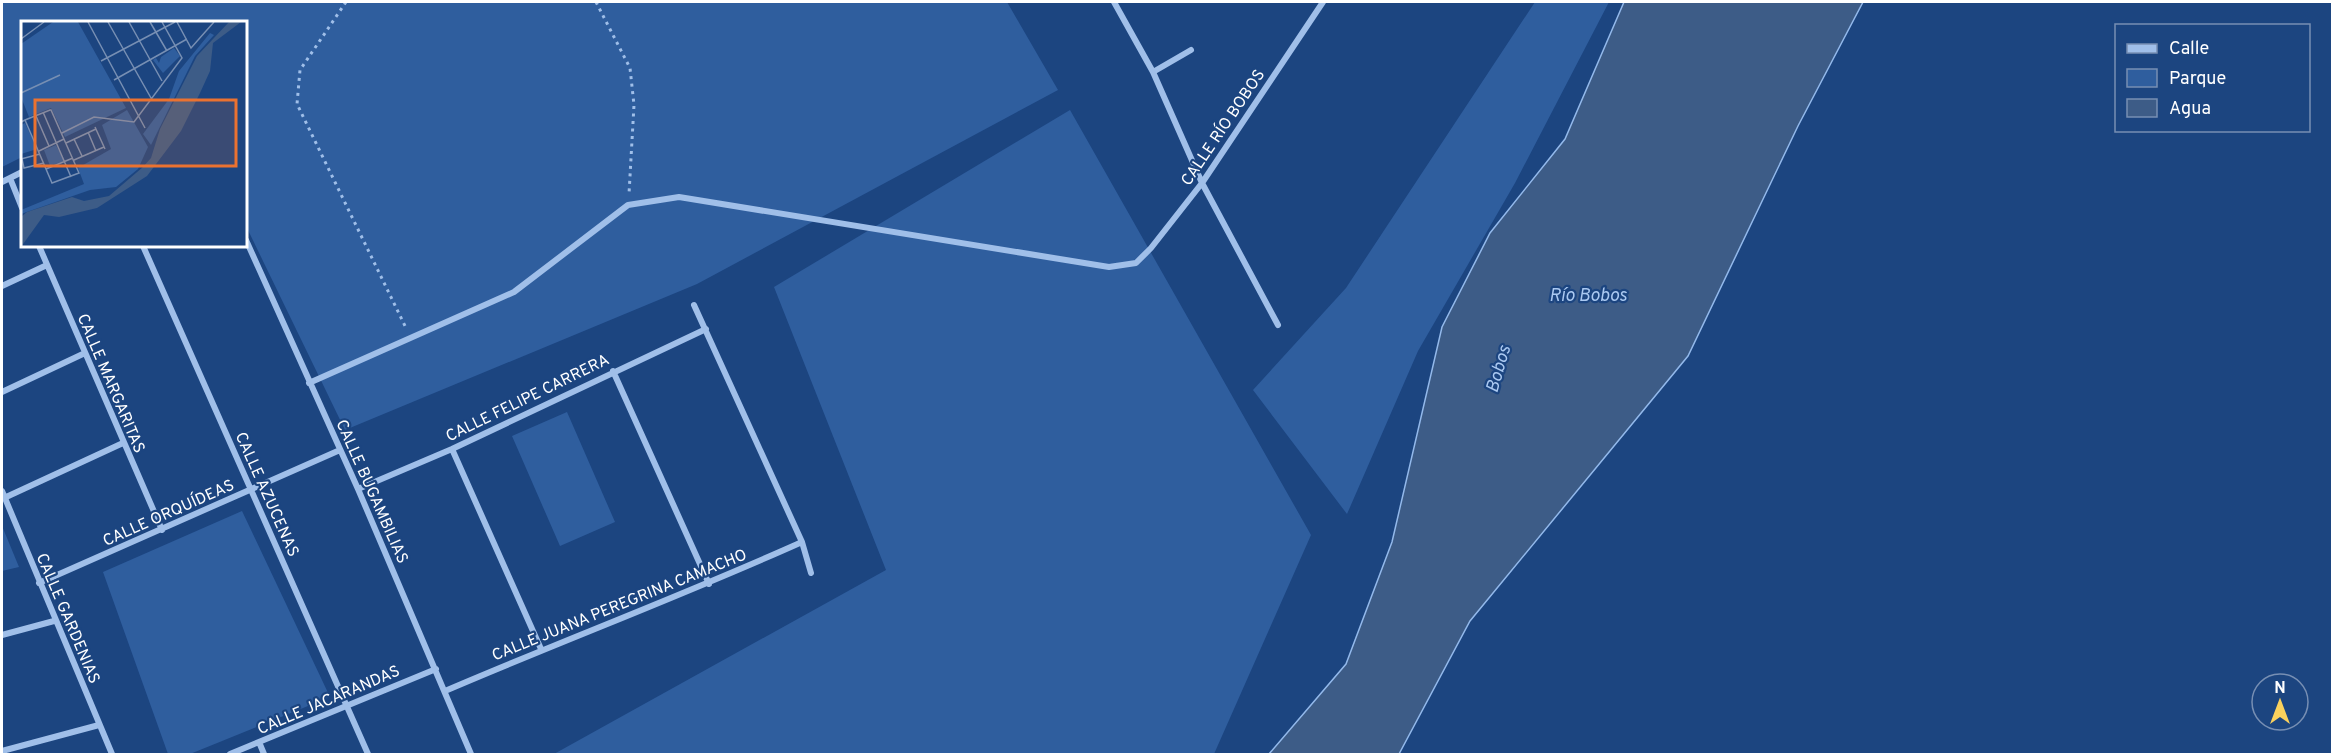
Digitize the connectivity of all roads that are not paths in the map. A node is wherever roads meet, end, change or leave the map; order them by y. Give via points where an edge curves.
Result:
1 (1114, 2) edge
2 (1323, 2) edge
3 (1191, 50) dead end
4 (1153, 72) junction
5 (21, 172) edge
6 (10, 178) junction
7 (2, 182) edge
8 (1202, 183) junction
9 (21, 206) edge
10 (248, 245) edge
11 (40, 248) edge
12 (144, 248) edge
13 (47, 265) junction
14 (2, 286) edge
15 (694, 305) dead end
16 (1278, 325) dead end
17 (706, 329) junction
18 (85, 353) junction
19 (613, 371) junction
20 (309, 383) junction
21 (2, 392) edge
22 (123, 443) junction
23 (452, 448) junction
24 (340, 450) junction
25 (358, 489) junction
26 (251, 490) junction
27 (3, 495) edge
28 (162, 530) junction
29 (802, 542) junction
30 (811, 573) dead end
31 (39, 583) junction
32 (709, 584) junction
33 (54, 621) junction
34 (2, 635) edge
35 (541, 649) junction
36 (436, 669) junction
37 (446, 691) junction
38 (348, 705) junction
39 (99, 725) junction
40 (259, 742) junction
41 (2, 751) edge
42 (112, 754) edge
43 (230, 754) edge
44 (264, 754) edge
45 (368, 754) edge
46 (471, 754) edge

1 - 4 street
2 - 8 street, CALLE RÍO BOBOS
3 - 4 street
4 - 8 street
5 - 6 street
6 - 7 street
6 - 9 street
8 - 16 street
8 - 20 street, CALLE RÍO BOBOS via 1136,263 1109,267 679,196 628,205 514,292
10 - 20 street, CALLE BUGAMBILIAS
11 - 13 street, CALLE MARGARITAS
12 - 26 street, CALLE AZUCENAS
13 - 14 street
13 - 18 street, CALLE MARGARITAS
15 - 17 street
17 - 19 street, CALLE FELIPE CARRERA
17 - 29 street
18 - 21 street
18 - 22 street, CALLE MARGARITAS
19 - 23 street, CALLE FELIPE CARRERA
19 - 32 street
20 - 24 street, CALLE BUGAMBILIAS
22 - 27 street
22 - 28 street, CALLE MARGARITAS
23 - 25 street, CALLE FELIPE CARRERA
23 - 35 street
24 - 25 street, CALLE BUGAMBILIAS
24 - 26 street, CALLE ORQUÍDEAS
25 - 36 street, CALLE BUGAMBILIAS
26 - 28 street, CALLE ORQUÍDEAS
26 - 38 street, CALLE AZUCENAS
27 - 31 street, CALLE GARDENIAS
28 - 31 street, CALLE ORQUÍDEAS
29 - 30 street
29 - 32 street, CALLE JUANA PEREGRINA CAMACHO
31 - 33 street, CALLE GARDENIAS
32 - 35 street, CALLE JUANA PEREGRINA CAMACHO
33 - 34 street
33 - 39 street, CALLE GARDENIAS
35 - 37 street, CALLE JUANA PEREGRINA CAMACHO
36 - 37 street, CALLE BUGAMBILIAS
36 - 38 street, CALLE JACARANDAS
37 - 46 street, CALLE BUGAMBILIAS
38 - 40 street, CALLE JACARANDAS
38 - 45 street, CALLE AZUCENAS
39 - 41 street
39 - 42 street, CALLE GARDENIAS
40 - 43 street, CALLE JACARANDAS
40 - 44 street

